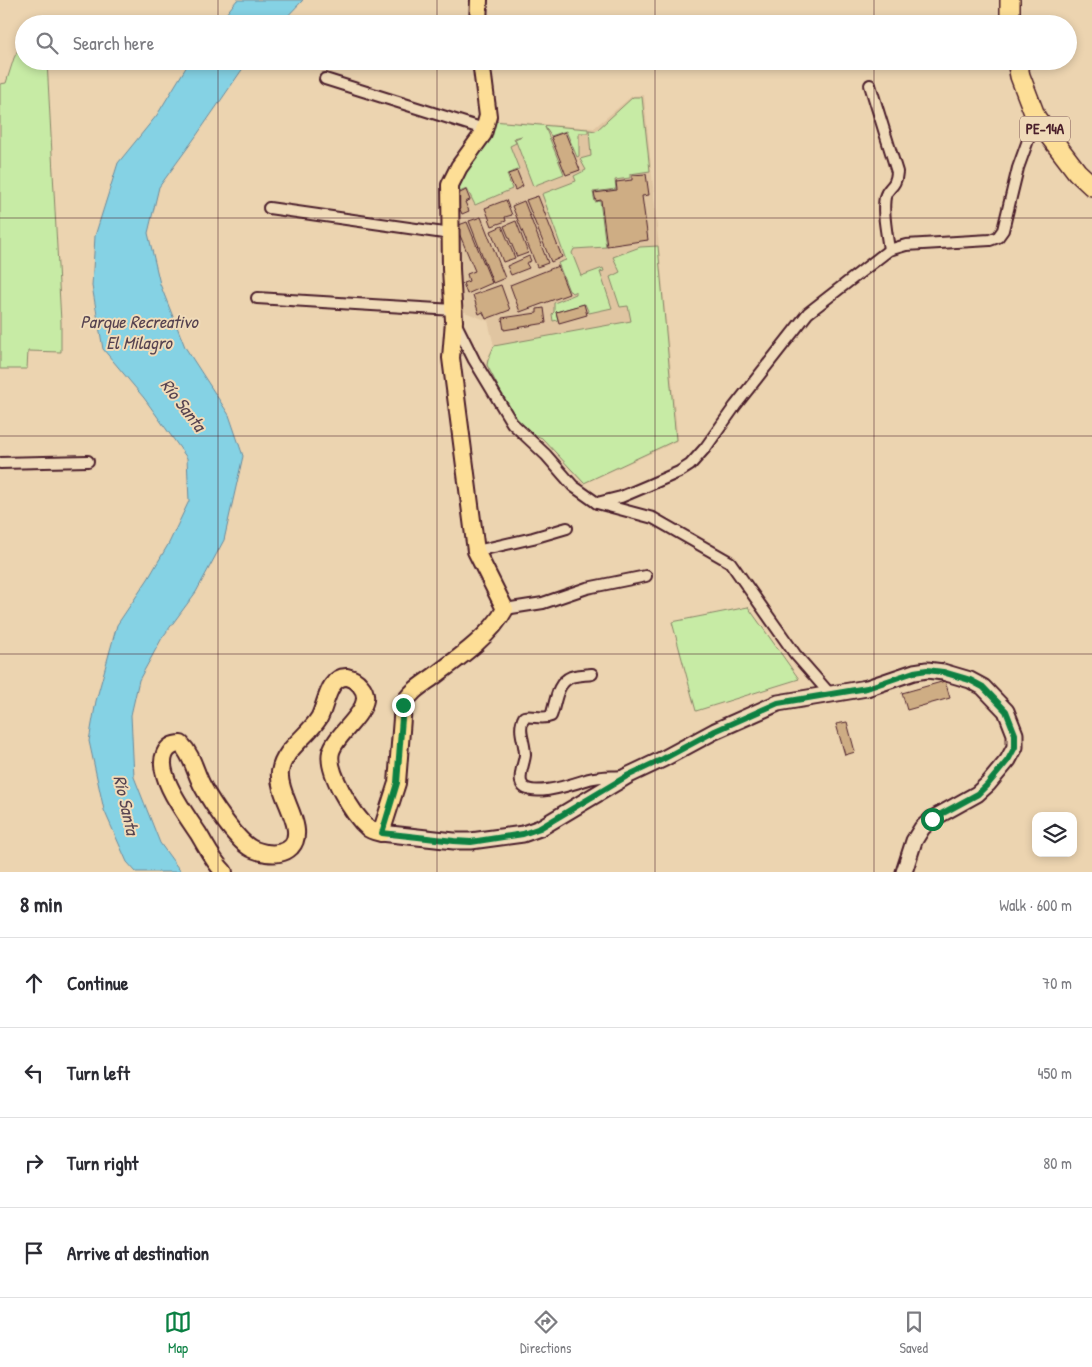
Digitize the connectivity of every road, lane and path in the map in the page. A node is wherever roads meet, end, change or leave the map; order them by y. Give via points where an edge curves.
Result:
1 (479, 0) edge
2 (1010, 0) edge
3 (478, 15) edge
4 (1010, 15) edge
5 (482, 70) edge
6 (1019, 70) edge
7 (324, 79) dead end
8 (870, 85) dead end
9 (1036, 118) junction
10 (484, 129) junction
11 (1092, 186) edge
12 (269, 208) dead end
13 (451, 234) junction
14 (889, 250) junction
15 (257, 298) dead end
16 (454, 316) junction
17 (88, 461) dead end
18 (0, 463) edge
19 (597, 503) junction
20 (567, 528) dead end
21 (476, 550) junction
22 (646, 576) dead end
23 (505, 609) junction
24 (592, 674) dead end
25 (830, 694) junction
26 (627, 776) junction
27 (382, 833) junction
28 (224, 872) edge
29 (904, 872) edge

1 - 3 main road
2 - 4 highway
5 - 10 main road via 488,116
6 - 9 highway, PE-14A
7 - 10 street
8 - 14 street via 897,172 895,185 886,194 884,210
9 - 11 highway, PE-14A via 1077,172
9 - 14 street via 1018,168 1003,230 998,237 906,245
10 - 13 main road via 450,185
12 - 13 street
13 - 16 main road
14 - 19 street via 808,313 694,461 679,472 647,486
15 - 16 street
16 - 19 street via 474,360 512,423 573,486
16 - 21 main road via 451,358
17 - 18 street
19 - 25 street via 653,518 730,562 795,654
20 - 21 street
21 - 23 main road
22 - 23 street via 587,588 543,603
23 - 27 main road via 491,630 409,695 403,705 397,783
24 - 26 street via 571,677 564,682 551,716 524,717 521,728 525,754 521,783 533,791 590,779
25 - 26 street via 778,703
25 - 29 street via 867,688 927,670 970,680 983,687 1006,711 1015,734 1015,747 978,794 932,819 922,828
26 - 27 street via 540,828 523,834 463,842
27 - 28 main road via 368,829 332,774 331,751 362,710 365,700 365,690 357,681 347,677 331,687 319,718 284,760 280,786 297,831 295,842 287,851 264,853 248,847 202,787 188,751 181,744 174,744 164,754 165,776

